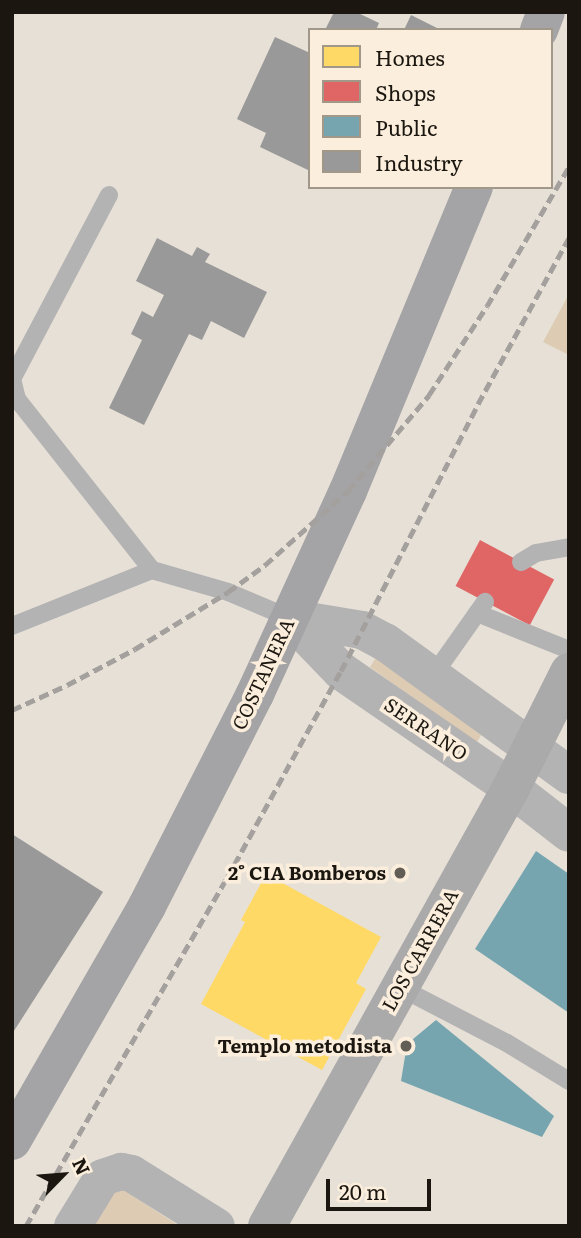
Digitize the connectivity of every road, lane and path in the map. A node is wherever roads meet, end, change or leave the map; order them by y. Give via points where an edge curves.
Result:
1 (473, 189) edge
2 (110, 195) dead end
3 (12, 379) edge
4 (569, 547) edge
5 (521, 562) dead end
6 (152, 570) junction
7 (290, 618) junction
8 (12, 626) edge
9 (569, 650) edge
10 (569, 672) edge
11 (432, 677) junction
12 (533, 748) junction
13 (569, 775) edge
14 (511, 788) junction
15 (569, 833) edge
16 (399, 986) junction
17 (569, 1082) edge
18 (12, 1141) edge
19 (72, 1226) edge
20 (216, 1226) edge
21 (267, 1226) edge

1 - 7 main road, COSTANERA
2 - 3 lane
3 - 6 lane via 17,399
4 - 5 lane
6 - 7 lane, SERRANO
6 - 8 lane
7 - 11 street, SERRANO via 362,630
7 - 14 street, SERRANO via 341,671
7 - 18 main road, COSTANERA via 147,906
9 - 11 lane via 481,607
10 - 12 main road, LOS CARRERA
11 - 12 street, SERRANO
12 - 13 street, SERRANO
12 - 14 main road, LOS CARRERA
14 - 15 street, SERRANO
14 - 16 main road, LOS CARRERA
16 - 17 lane
16 - 21 main road, LOS CARRERA
19 - 20 street via 102,1177 111,1172 131,1173

